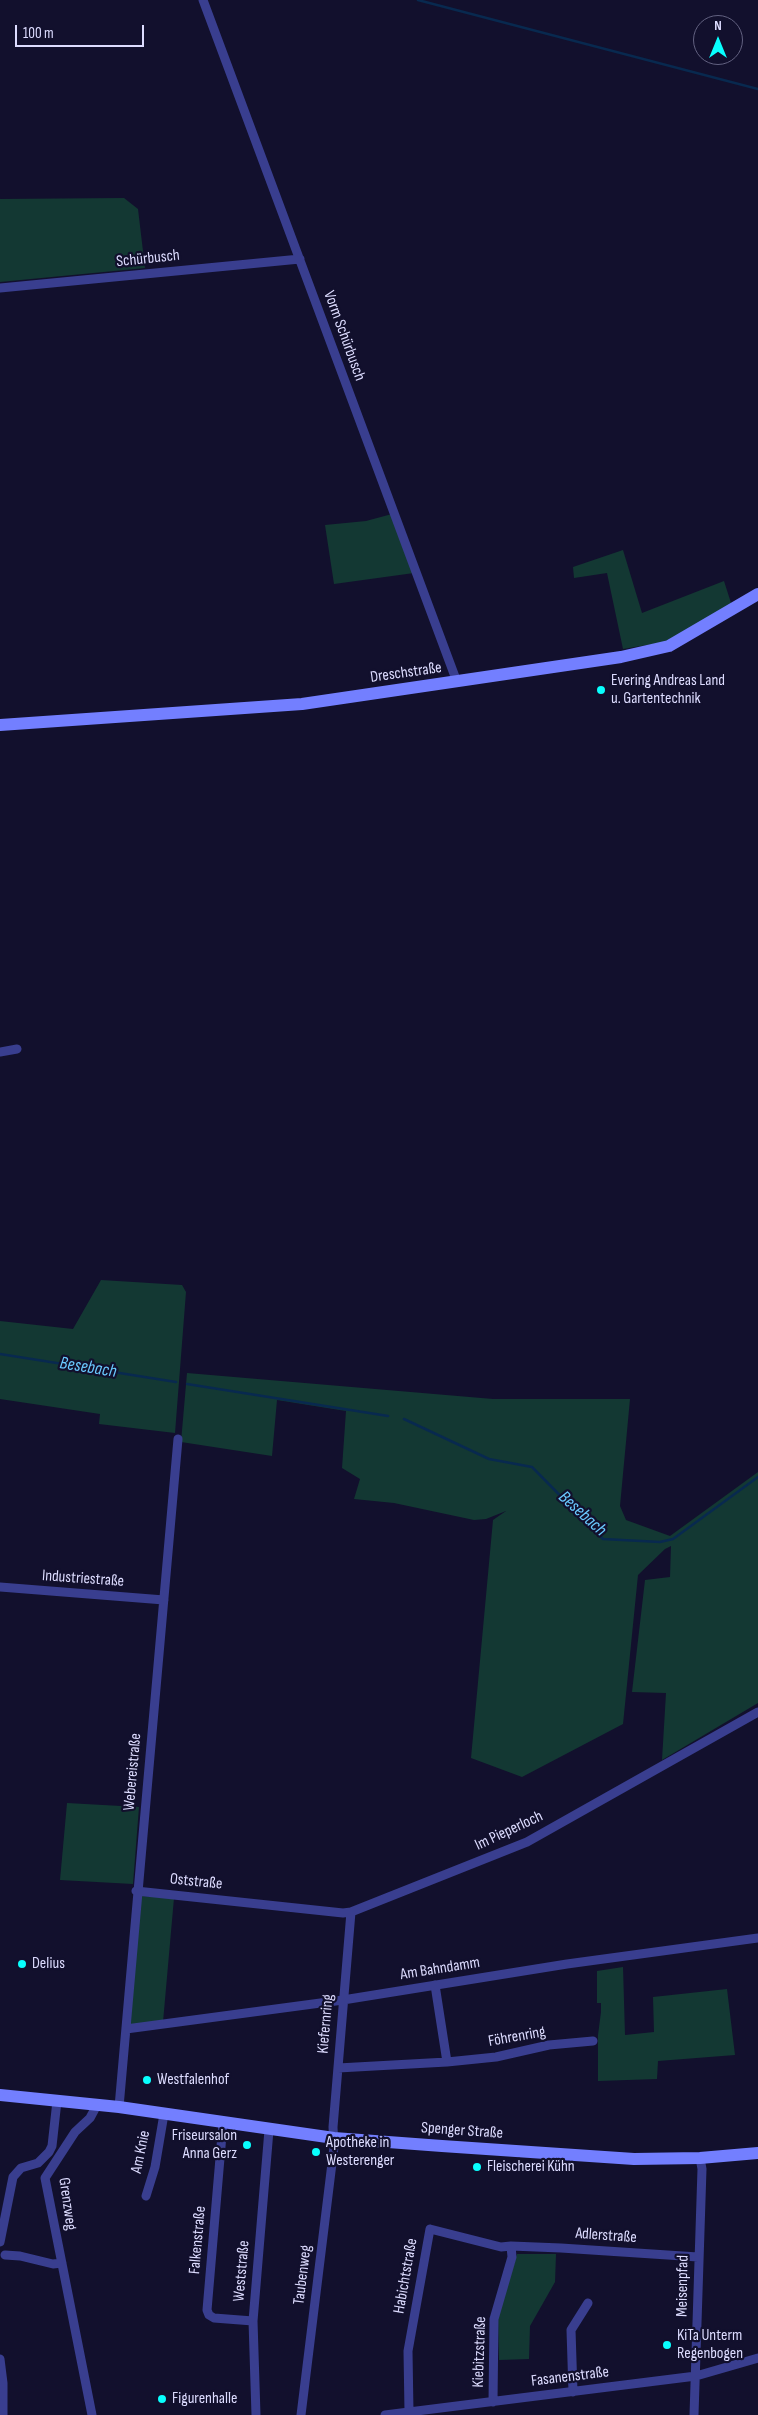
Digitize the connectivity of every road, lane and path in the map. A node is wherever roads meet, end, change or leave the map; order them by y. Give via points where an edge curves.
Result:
1 (203, 0) edge
2 (300, 259) junction
3 (0, 288) edge
4 (758, 594) edge
5 (458, 682) junction
6 (0, 725) edge
7 (17, 1049) dead end
8 (0, 1052) edge
9 (178, 1439) dead end
10 (0, 1587) edge
11 (164, 1600) junction
12 (758, 1712) edge
13 (136, 1891) junction
14 (252, 1904) joint
15 (351, 1912) junction
16 (758, 1938) edge
17 (435, 1985) junction
18 (343, 2000) junction
19 (126, 2029) junction
20 (593, 2042) dead end
21 (447, 2062) junction
22 (338, 2068) junction
23 (0, 2095) edge
24 (58, 2101) junction
25 (101, 2105) junction
26 (119, 2107) junction
27 (164, 2114) junction
28 (223, 2122) junction
29 (269, 2130) junction
30 (334, 2138) junction
31 (758, 2153) edge
32 (700, 2158) junction
33 (146, 2196) dead end
34 (0, 2242) edge
35 (511, 2246) junction
36 (2, 2256) edge
37 (698, 2257) junction
38 (62, 2263) junction
39 (588, 2303) dead end
40 (253, 2321) junction
41 (758, 2358) edge
42 (0, 2359) edge
43 (696, 2376) junction
44 (2, 2383) edge
45 (573, 2392) junction
46 (494, 2402) junction
47 (409, 2412) junction
48 (3, 2415) edge
49 (92, 2415) edge
50 (256, 2415) edge
51 (301, 2415) edge
52 (385, 2415) edge
53 (694, 2415) edge

1 - 2 street, Vorm Schürbusch
2 - 3 street, Schürbusch
2 - 5 street, Vorm Schürbusch
4 - 5 street, Dreschstraße via 669,646 621,657
5 - 6 street, Dreschstraße via 302,704
7 - 8 street
9 - 11 street, Webereistraße
10 - 11 street, Industriestraße
11 - 13 street, Webereistraße
12 - 15 street, Im Pieperloch via 527,1842
13 - 14 street, Oststraße
13 - 19 street, Webereistraße
14 - 15 street, Im Pieperloch
15 - 18 street, Kiefernring
16 - 17 street, Am Bahndamm
17 - 18 street, Am Bahndamm
17 - 21 street
18 - 19 street, Am Bahndamm
18 - 22 street, Kiefernring
19 - 26 street, Webereistraße
20 - 21 street, Föhrenring via 550,2045
21 - 22 street, Föhrenring
22 - 30 street, Kiefernring
23 - 24 street, Spenger Straße
24 - 25 street, Spenger Straße
24 - 34 street via 49,2152 38,2163 17,2171 13,2176
25 - 26 street, Spenger Straße
25 - 38 street, Grenzweg via 75,2132 45,2178
26 - 27 street, Spenger Straße
27 - 28 street, Spenger Straße
27 - 33 street, Am Knie via 155,2167
28 - 29 street, Spenger Straße
28 - 40 street, Falkenstraße via 207,2310 214,2318
29 - 30 street, Spenger Straße
29 - 40 street, Weststraße
30 - 32 street, Spenger Straße via 634,2159
30 - 51 street, Taubenweg
31 - 32 street, Spenger Straße
32 - 37 street, Meisenpfad
35 - 37 street, Adlerstraße
35 - 46 street, Kiebitzstraße via 512,2257 494,2319
35 - 47 street, Habichtstraße via 502,2247 430,2229 408,2351
36 - 38 street
37 - 43 street, Meisenpfad
38 - 49 street, Grenzweg
39 - 45 street via 571,2330
40 - 50 street, Weststraße
41 - 43 street, Fasanenstraße
42 - 44 street
43 - 45 street, Fasanenstraße
43 - 53 street, Meisenpfad
44 - 48 street
45 - 46 street, Fasanenstraße
46 - 47 street, Fasanenstraße
47 - 52 street, Fasanenstraße

